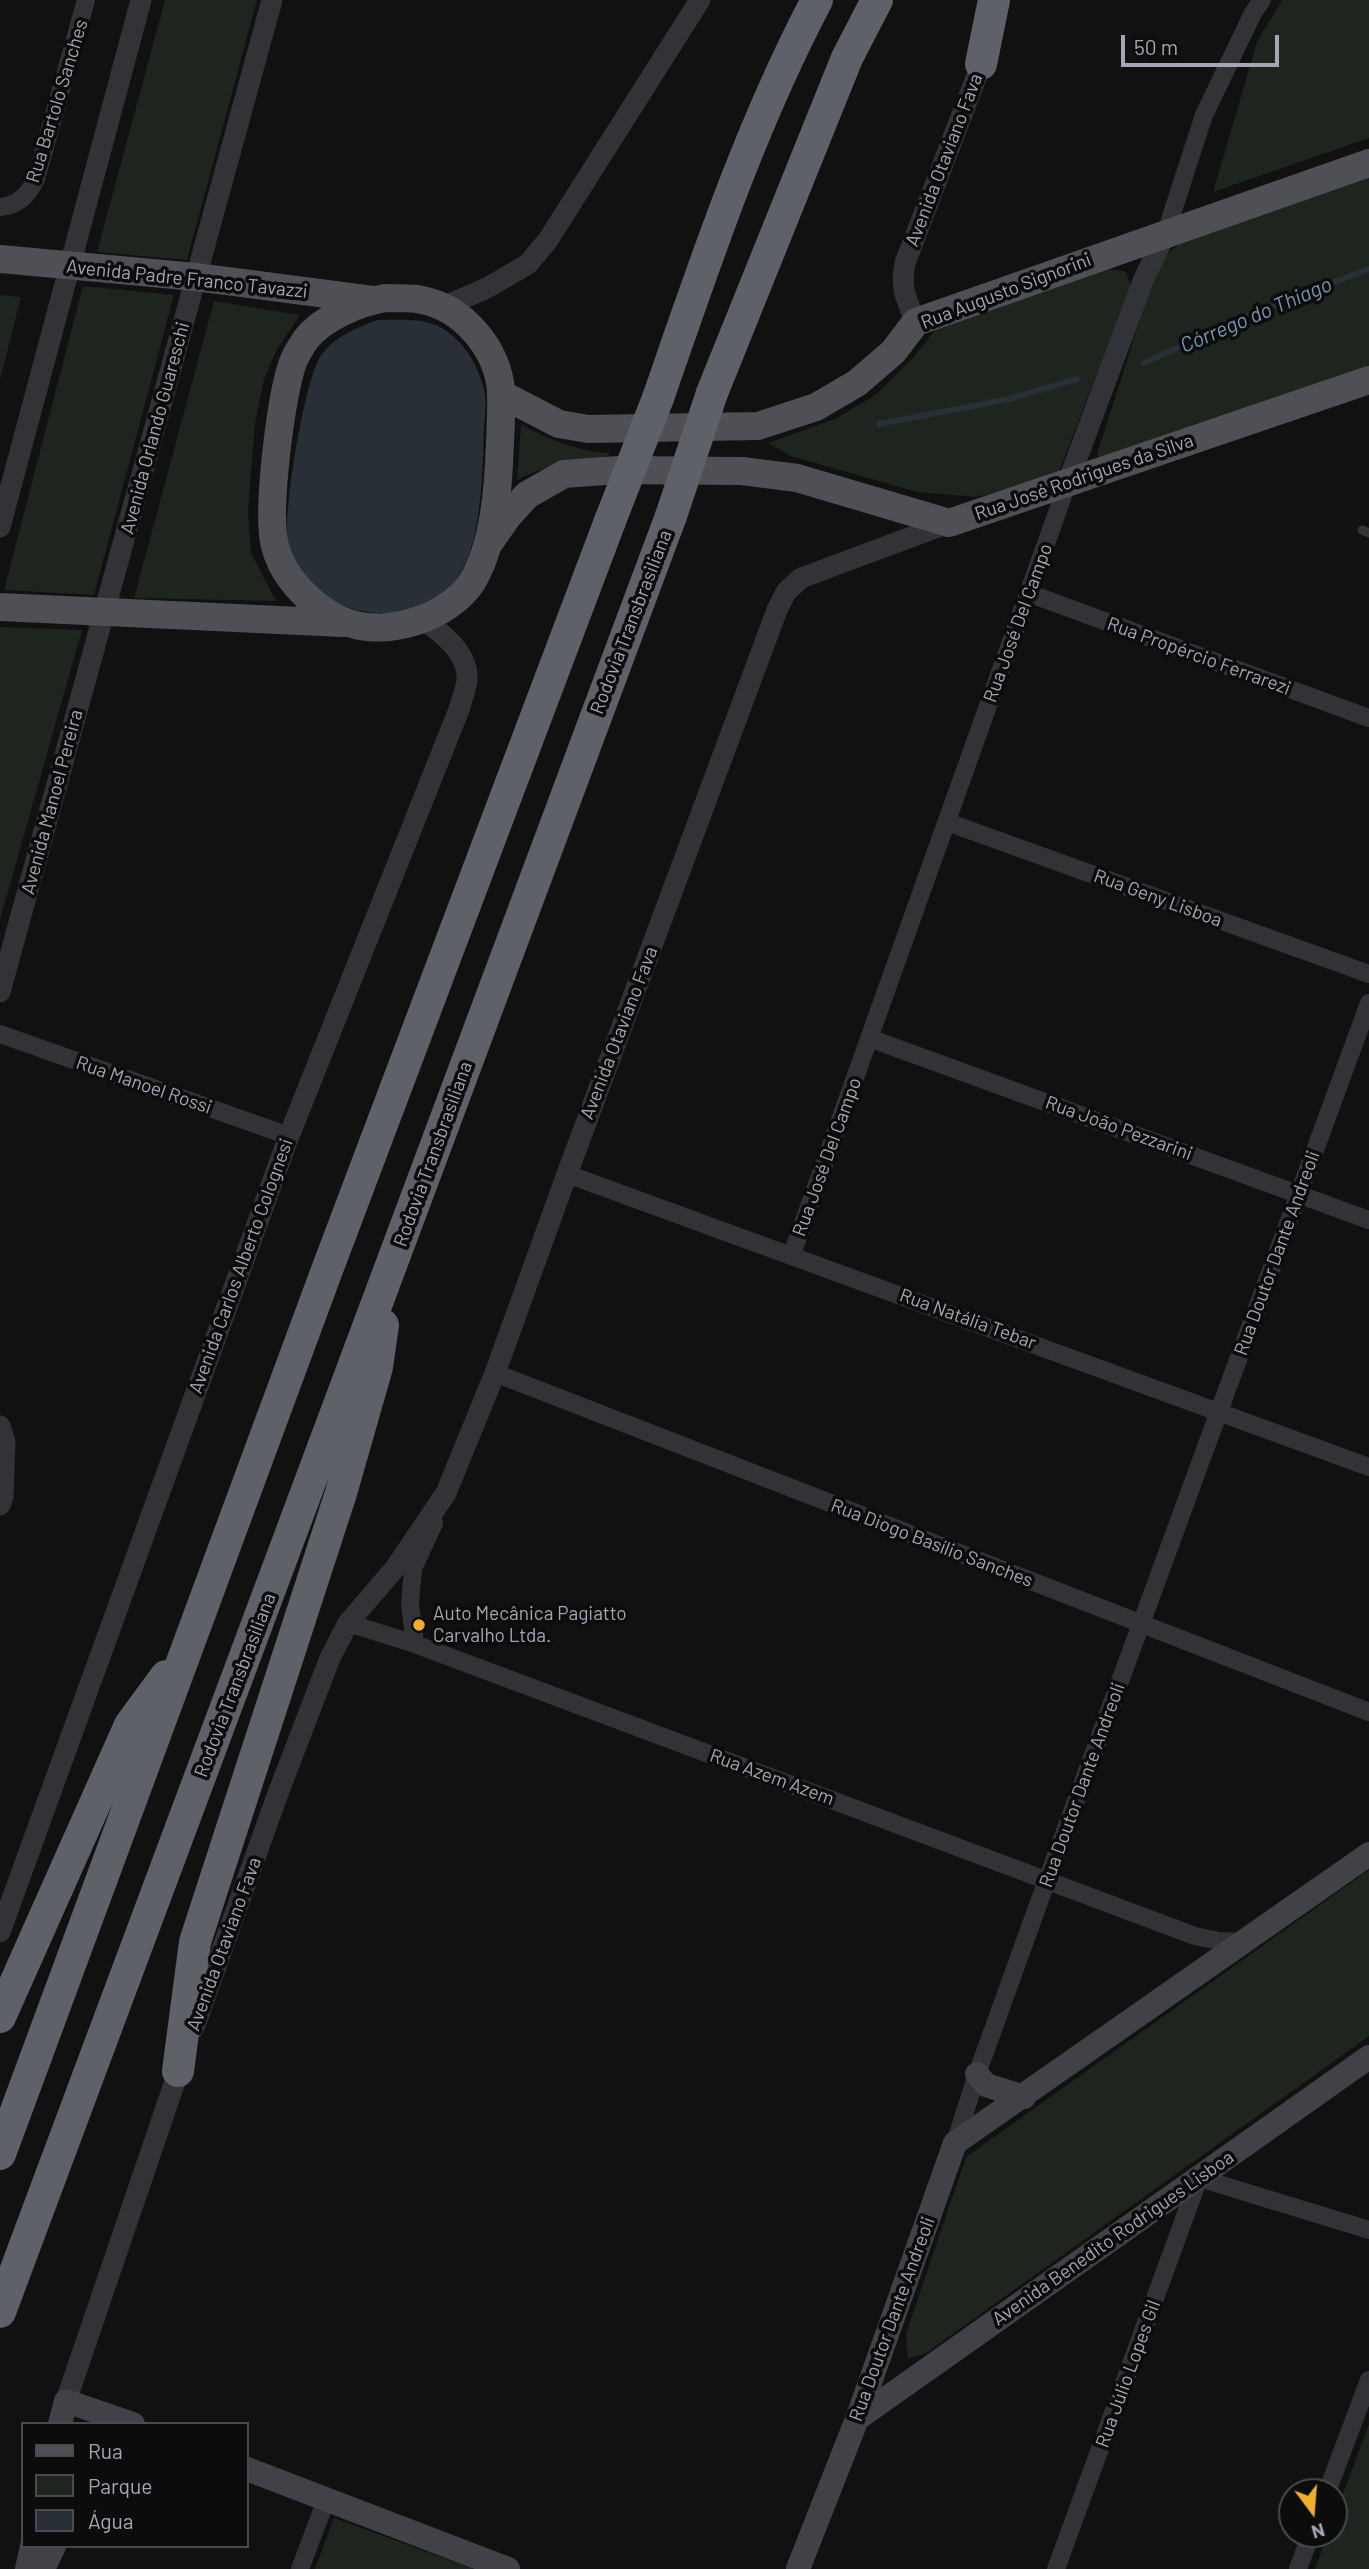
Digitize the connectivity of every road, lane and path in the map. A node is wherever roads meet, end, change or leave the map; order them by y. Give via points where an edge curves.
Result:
1 (86, 0) edge
2 (141, 0) edge
3 (272, 0) edge
4 (699, 0) edge
5 (817, 0) edge
6 (877, 0) edge
7 (994, 0) edge
8 (1009, 0) edge
9 (1262, 0) edge
10 (981, 64) junction
11 (1369, 163) edge
12 (0, 207) edge
13 (1166, 232) junction
14 (0, 259) edge
15 (70, 266) junction
16 (196, 277) junction
17 (374, 300) junction
18 (441, 308) junction
19 (916, 322) junction
20 (1369, 380) edge
21 (500, 394) junction
22 (1068, 482) junction
23 (949, 523) junction
24 (0, 527) edge
25 (487, 546) junction
26 (801, 578) joint
27 (1028, 593) junction
28 (0, 607) edge
29 (104, 613) junction
30 (422, 619) junction
31 (350, 624) junction
32 (1369, 718) edge
33 (947, 822) junction
34 (1369, 974) edge
35 (0, 992) edge
36 (1369, 1003) edge
37 (0, 1034) edge
38 (870, 1038) junction
39 (289, 1136) junction
40 (566, 1174) junction
41 (1299, 1194) junction
42 (1369, 1220) edge
43 (792, 1254) junction
44 (391, 1267) junction
45 (495, 1373) junction
46 (1219, 1412) junction
47 (0, 1426) edge
48 (1369, 1467) edge
49 (446, 1493) junction
50 (0, 1505) edge
51 (348, 1623) junction
52 (1142, 1625) junction
53 (189, 1644) junction
54 (415, 1644) junction
55 (1369, 1712) edge
56 (1369, 1854) edge
57 (1047, 1880) junction
58 (0, 1932) edge
59 (1195, 1936) junction
60 (1245, 1942) junction
61 (1214, 1963) junction
62 (0, 2017) edge
63 (1369, 2057) edge
64 (178, 2071) junction
65 (976, 2074) junction
66 (1024, 2096) junction
67 (955, 2143) junction
68 (0, 2154) edge
69 (1199, 2178) junction
70 (1369, 2230) edge
71 (0, 2312) edge
72 (1369, 2380) edge
73 (63, 2412) edge
74 (857, 2419) junction
75 (125, 2422) edge
76 (248, 2469) edge
77 (1332, 2478) edge
78 (326, 2500) junction
79 (32, 2548) edge
80 (53, 2548) edge
81 (1306, 2548) edge
82 (27, 2569) edge
83 (43, 2569) edge
84 (300, 2569) edge
85 (508, 2569) edge
86 (798, 2569) edge
87 (1056, 2569) edge
88 (1298, 2569) edge

1 - 12 street, Rua Bartolo Sanches via 36,178 22,200
2 - 15 street
3 - 16 street, Avenida Orlando Guareschi
4 - 18 street via 548,240 527,264
5 - 53 highway, bridge via 764,110 724,210 658,398
6 - 44 highway, Rodovia Transbrasiliana, bridge via 847,58 712,393 671,516
7 - 10 highway
8 - 10 street, Avenida Otaviano Fava
9 - 13 street, Rua José Del Campo via 1204,115
10 - 19 street, Avenida Otaviano Fava via 905,263 901,281
11 - 13 main road, Rua Augusto Signorini
13 - 19 main road, Rua Augusto Signorini
13 - 22 street, Rua José Del Campo via 1143,281
14 - 15 main road, Avenida Padre Franco Tavazzi
15 - 16 main road, Avenida Padre Franco Tavazzi
15 - 24 street
16 - 17 main road, Avenida Padre Franco Tavazzi
16 - 29 street, Avenida Orlando Guareschi
17 - 18 main road via 422,300
17 - 31 main road via 326,321 306,339 293,362 278,444 272,516 275,545 285,572 318,606
18 - 21 main road via 457,314 478,335 493,359
19 - 21 main road, Rua Augusto Signorini via 893,352 857,383 816,407 758,426 589,429 559,424
20 - 22 main road, Rua José Rodrigues da Silva
21 - 25 main road via 498,484
22 - 23 main road, Rua José Rodrigues da Silva
22 - 27 street, Rua José Del Campo
23 - 25 main road via 797,478 742,471 619,470 564,474 527,495
23 - 26 street, Rua José Rodrigues da Silva
25 - 30 main road via 473,580 459,598
26 - 40 street, Avenida Otaviano Fava via 786,592 777,610
27 - 32 street, Rua Propércio Ferrarezi
27 - 33 street, Rua José Del Campo
28 - 29 main road
29 - 31 main road
29 - 35 street, Avenida Manoel Pereira
30 - 31 main road via 386,628
30 - 39 street, Avenida Carlos Alberto Colognesi via 462,657 467,678 460,707
33 - 34 street, Rua Geny Lisboa
33 - 38 street, Rua José Del Campo
36 - 41 street, Rua Doutor Dante Andreoli
37 - 39 street, Rua Manoel Rossi
38 - 41 street, Rua João Pezzarini
38 - 43 street, Rua José Del Campo
39 - 58 street, Avenida Carlos Alberto Colognesi
40 - 43 street, Rua Natália Tebar
40 - 45 street, Avenida Otaviano Fava
41 - 42 street, Rua João Pezzarini
41 - 46 street, Rua Doutor Dante Andreoli
43 - 46 street, Rua Natália Tebar
44 - 64 highway via 377,1367 348,1468 195,1942
44 - 71 highway, Rodovia Transbrasiliana
45 - 49 street, Avenida Otaviano Fava
45 - 52 street, Rua Diogo Basílio Sanches
46 - 48 street, Rua Natália Tebar
46 - 52 street, Rua Doutor Dante Andreoli
47 - 50 street via 5,1442
49 - 51 street, Avenida Otaviano Fava via 396,1567
49 - 54 street, Avenida Otaviano Fava via 413,1569 410,1604
51 - 54 street, Rua Azem Azem
51 - 64 street, Avenida Otaviano Fava via 282,1784
52 - 55 street, Rua Diogo Basílio Sanches
52 - 57 street, Rua Doutor Dante Andreoli
53 - 62 highway via 130,1725
53 - 68 highway
54 - 57 street, Rua Azem Azem
56 - 60 main road
57 - 59 street, Rua Azem Azem
57 - 65 street, Rua Doutor Dante Andreoli
59 - 60 street, Rua Azem Azem
59 - 61 street
60 - 61 main road
61 - 66 main road
63 - 69 main road, Avenida Benedito Rodrigues Lisboa
64 - 73 street, Avenida Otaviano Fava
65 - 66 main road via 986,2085
65 - 67 street, Rua Doutor Dante Andreoli
66 - 67 main road
67 - 74 main road, Rua Doutor Dante Andreoli
69 - 70 street
69 - 74 main road, Avenida Benedito Rodrigues Lisboa
69 - 87 street, Rua Júlio Lopes Gil
72 - 77 street
73 - 75 main road
74 - 86 main road, Rua Doutor Dante Andreoli
76 - 78 main road
78 - 84 street
78 - 85 main road
79 - 82 main road
80 - 83 main road
81 - 88 street

